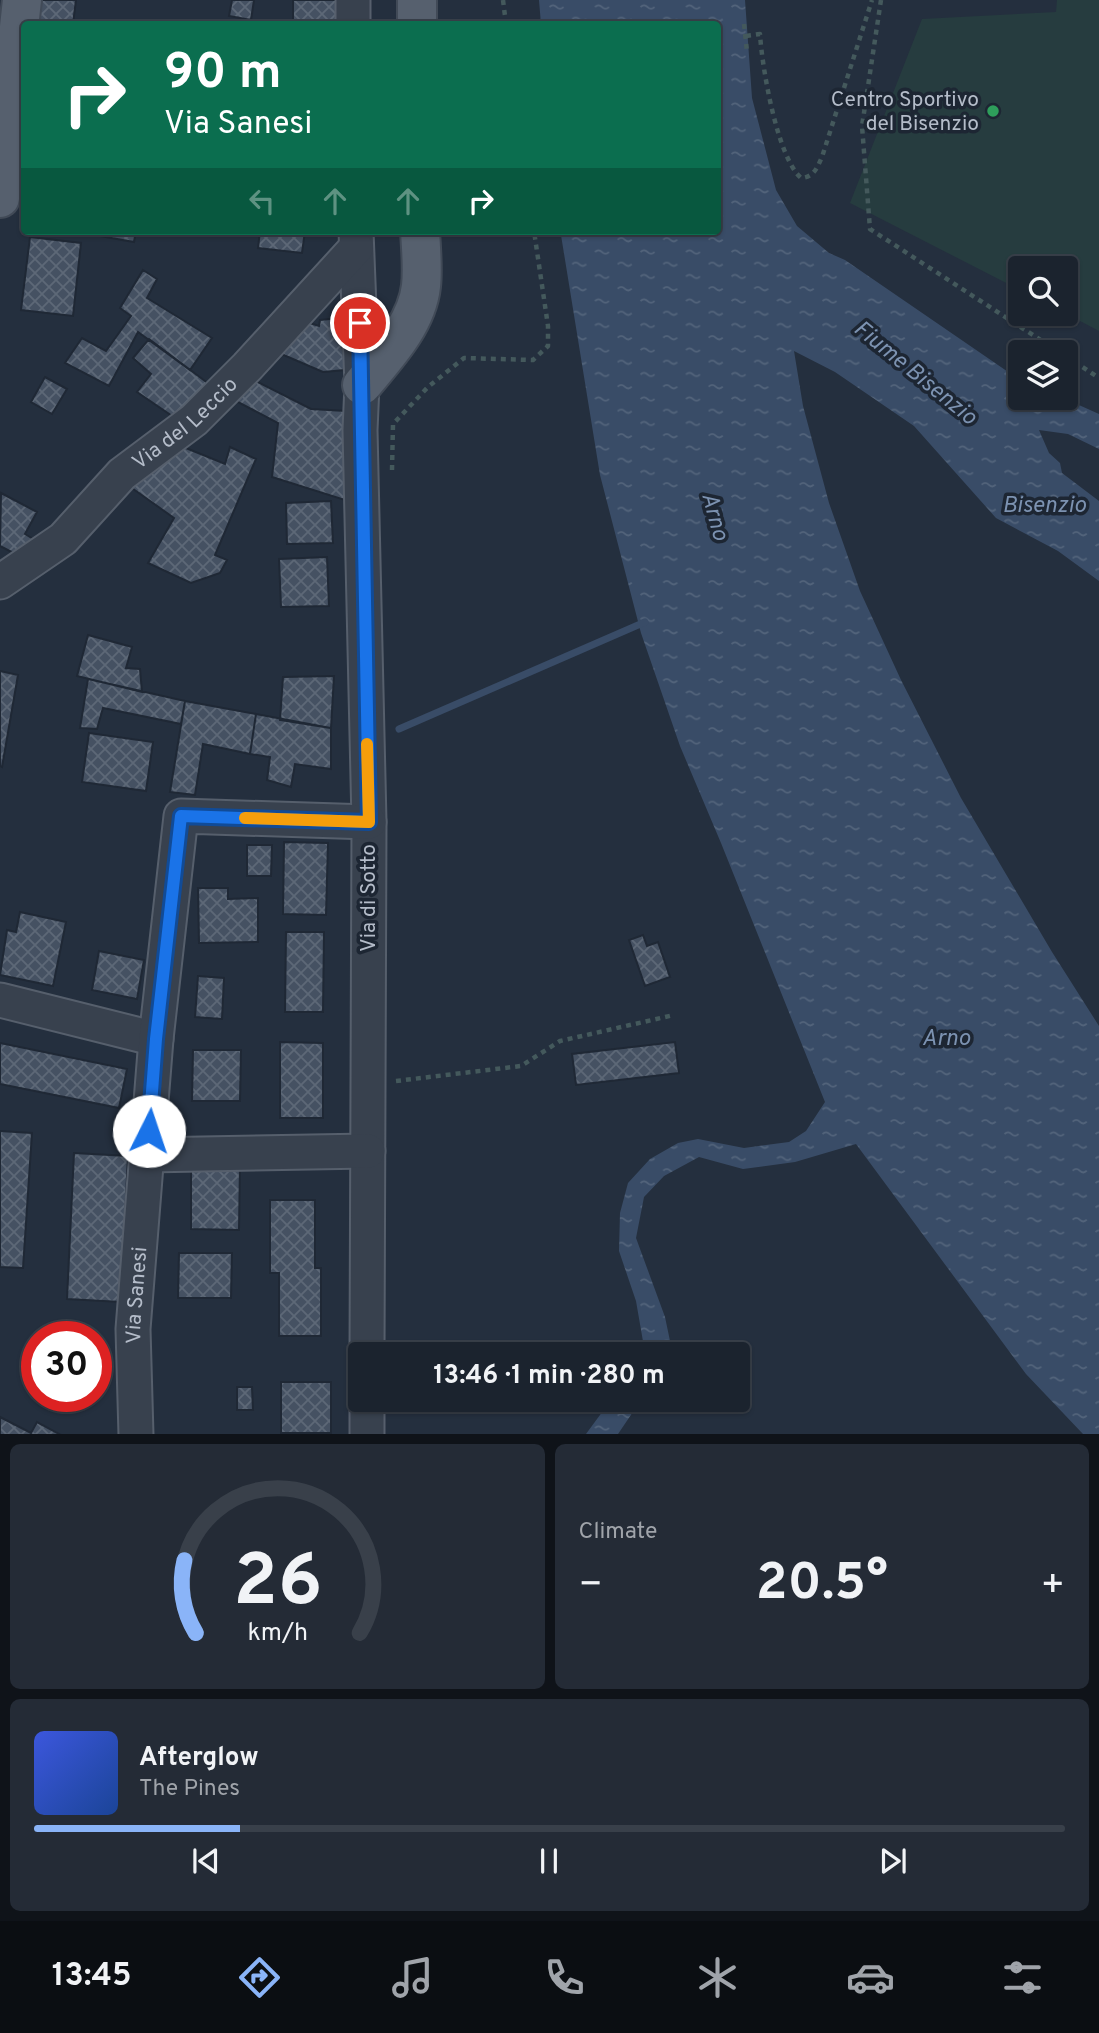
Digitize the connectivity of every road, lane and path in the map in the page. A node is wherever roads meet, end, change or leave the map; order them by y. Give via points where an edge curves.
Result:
1 (22, 0) edge
2 (353, 0) edge
3 (417, 0) edge
4 (503, 0) edge
5 (872, 0) edge
6 (881, 0) edge
7 (353, 21) edge
8 (417, 21) edge
9 (506, 21) edge
10 (744, 24) dead end
11 (746, 36) junction
12 (747, 52) dead end
13 (0, 198) edge
14 (421, 235) edge
15 (535, 235) edge
16 (356, 239) edge
17 (1041, 340) edge
18 (1078, 364) edge
19 (1099, 378) edge
20 (362, 385) junction
21 (392, 478) dead end
22 (0, 582) edge
23 (369, 822) junction
24 (0, 1000) edge
25 (674, 1015) dead end
26 (156, 1039) junction
27 (367, 1084) junction
28 (368, 1151) junction
29 (147, 1155) junction
30 (367, 1342) edge
31 (367, 1412) edge
32 (136, 1434) edge
33 (367, 1434) edge

1 - 13 main road
2 - 7 street
3 - 8 main road
4 - 9 path
5 - 11 path via 822,157 808,178 792,170 775,121 760,34
6 - 17 path via 862,126 870,229
10 - 11 path
11 - 12 path
14 - 20 main road via 421,287 412,316
15 - 21 path via 548,346 533,360 464,358 428,387 393,424
16 - 20 street, Via di Sotto
16 - 22 street, Via del Leccio via 247,367 194,420 122,474 63,539
18 - 19 path
20 - 23 street, Via di Sotto
23 - 26 street, Via Sanesi via 181,816
23 - 27 street, Via di Sotto
24 - 26 street
25 - 27 path via 560,1041 521,1066
26 - 29 street, Via Sanesi
27 - 28 street, Via di Sotto
28 - 29 street
28 - 30 street, Via di Sotto
29 - 32 street, Via Sanesi via 133,1329
31 - 33 street

